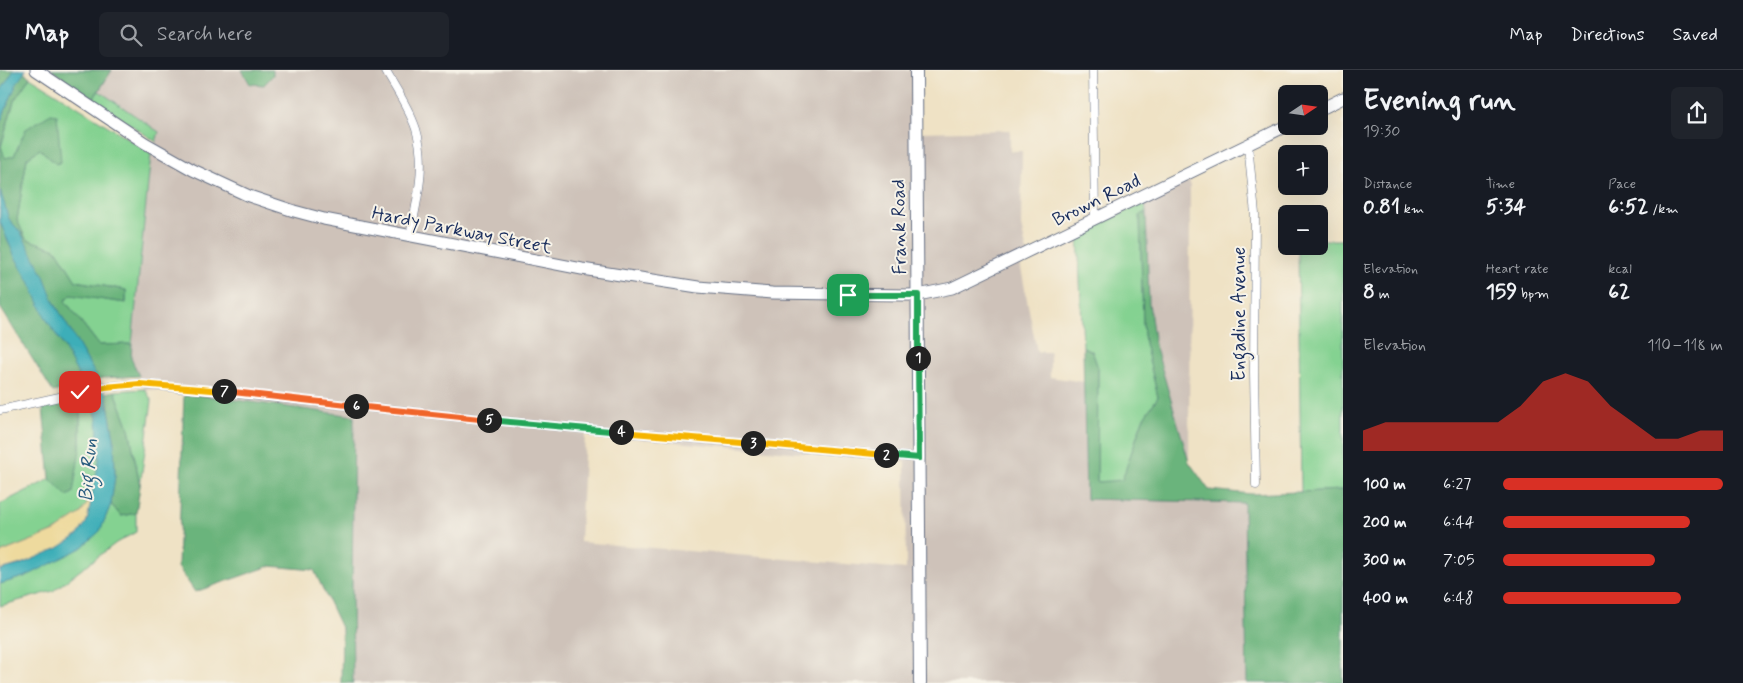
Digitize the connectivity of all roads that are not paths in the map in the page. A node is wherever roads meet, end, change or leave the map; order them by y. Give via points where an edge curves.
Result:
1 (36, 70) edge
2 (385, 70) edge
3 (916, 70) edge
4 (1094, 70) edge
5 (1343, 98) edge
6 (1328, 106) edge
7 (1278, 130) edge
8 (1248, 144) junction
9 (1095, 219) junction
10 (410, 236) junction
11 (918, 295) junction
12 (0, 410) edge
13 (919, 458) junction
14 (1256, 485) dead end
15 (920, 683) edge

1 - 10 main road, Hardy Parkway Street via 145,143 221,184 294,211
2 - 10 street via 408,112 420,145 421,179
3 - 11 main road, Frank Road
4 - 9 street
5 - 6 main road
7 - 8 main road, Brown Road
8 - 9 main road, Brown Road
8 - 14 street, Engadine Avenue via 1255,214
9 - 11 main road, Brown Road via 959,285
10 - 11 main road, Hardy Parkway Street via 582,270 690,286 772,292
11 - 13 main road, Frank Road
12 - 13 street via 105,387 166,385 493,420
13 - 15 main road, Frank Road

